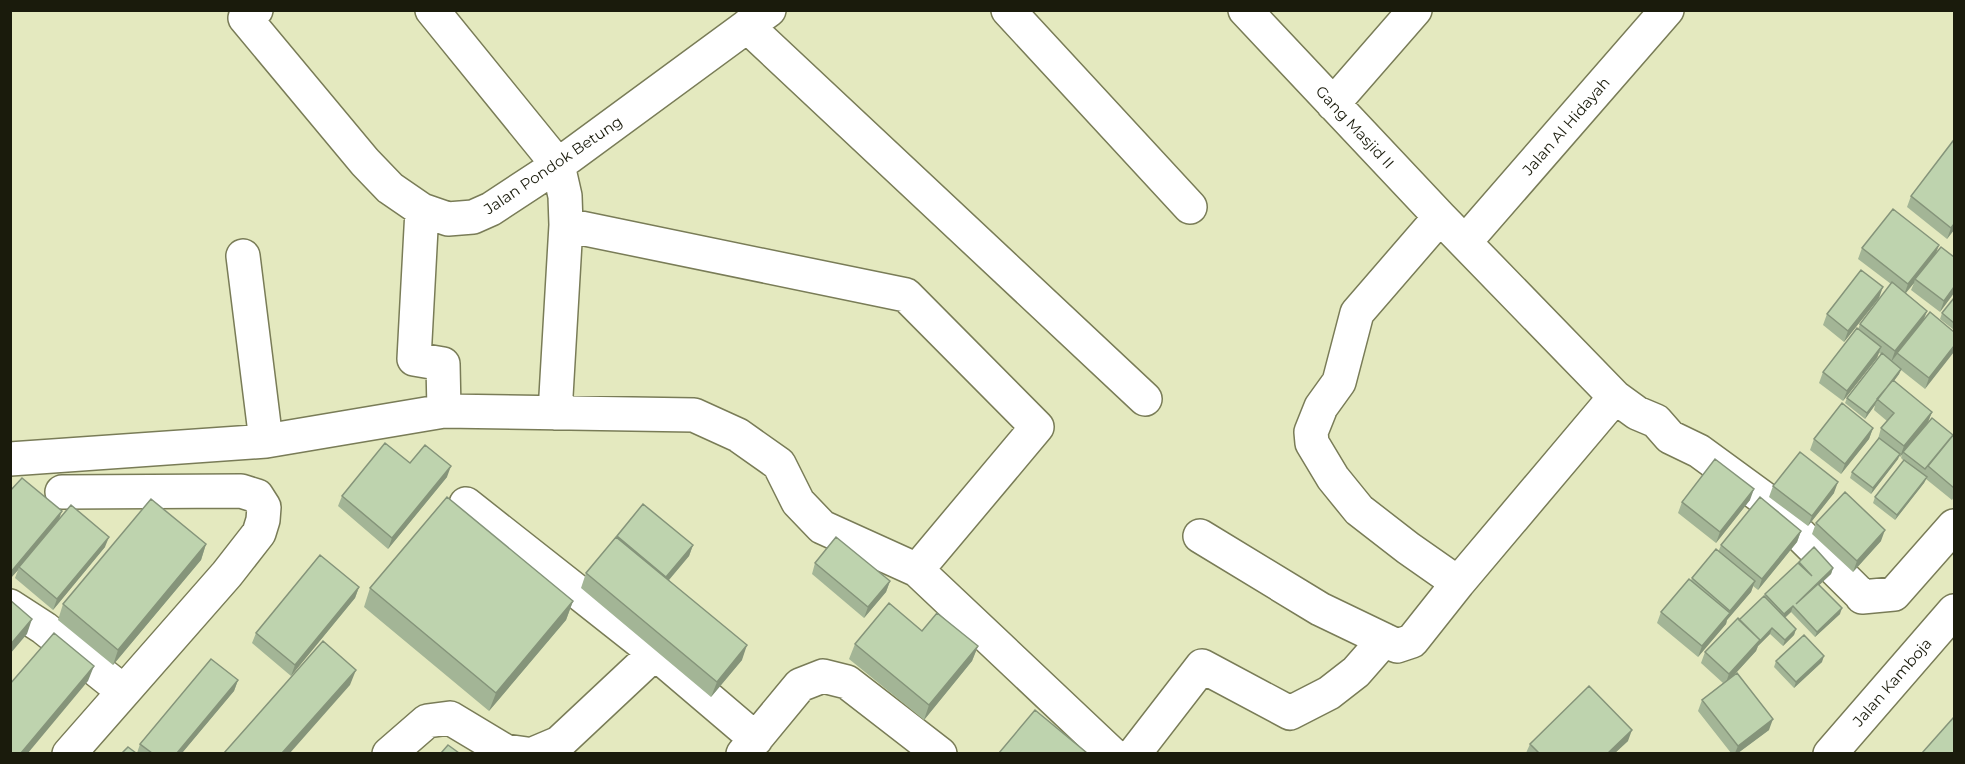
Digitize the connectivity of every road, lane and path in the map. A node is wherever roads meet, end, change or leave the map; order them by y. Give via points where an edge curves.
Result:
1 (432, 10) edge
2 (1008, 10) edge
3 (1245, 10) edge
4 (1415, 10) edge
5 (1667, 10) edge
6 (251, 14) edge
7 (758, 18) edge
8 (1333, 104) junction
9 (558, 165) junction
10 (1190, 207) dead end
11 (422, 210) junction
12 (1440, 217) junction
13 (566, 225) junction
14 (1465, 242) junction
15 (243, 256) dead end
16 (1616, 397) junction
17 (1145, 399) dead end
18 (444, 411) junction
19 (555, 413) junction
20 (266, 441) junction
21 (10, 459) edge
22 (62, 492) dead end
23 (466, 504) dead end
24 (1954, 526) edge
25 (1200, 536) dead end
26 (917, 570) junction
27 (1458, 583) junction
28 (10, 606) edge
29 (1954, 611) edge
30 (1384, 640) junction
31 (655, 653) junction
32 (123, 691) junction
33 (750, 748) edge
34 (69, 753) edge
35 (389, 753) edge
36 (527, 753) edge
37 (533, 753) edge
38 (940, 753) edge
39 (1113, 753) edge
40 (1134, 753) edge
41 (1830, 753) edge

1 - 9 street
2 - 10 street
3 - 8 street, Gang Masjid II
4 - 8 street
5 - 14 street, Jalan Al Hidayah
6 - 11 street, Jalan Pondok Betung via 365,162 390,188
7 - 9 street, Jalan Pondok Betung
7 - 17 street
8 - 12 street, Gang Masjid II
9 - 11 street, Jalan Pondok Betung via 473,217 448,219
9 - 13 street
11 - 18 street via 414,359 443,364
12 - 14 street, Gang Masjid II
12 - 27 street via 1357,313 1339,382 1321,407 1311,432 1312,443 1333,478 1359,510
13 - 19 street
13 - 26 street via 906,295 1036,426
14 - 16 street, Gang Masjid II
15 - 20 street
16 - 24 street, Gang Masjid II via 1762,497 1862,597 1894,594
16 - 27 street
18 - 19 street
18 - 20 street
19 - 26 street via 694,415 738,435 779,464 798,502 822,527
20 - 21 street
22 - 32 street via 241,491 257,496 264,507 259,534
23 - 31 street
25 - 30 street via 1320,609
26 - 39 street
27 - 30 street via 1412,641 1397,646
28 - 32 street
29 - 41 street, Jalan Kamboja
30 - 40 street via 1356,672 1329,693 1290,713 1202,666
31 - 33 street
31 - 37 street via 558,743
32 - 34 street
33 - 38 street via 800,685 823,676 847,682
35 - 36 street via 427,721 450,718 505,751

